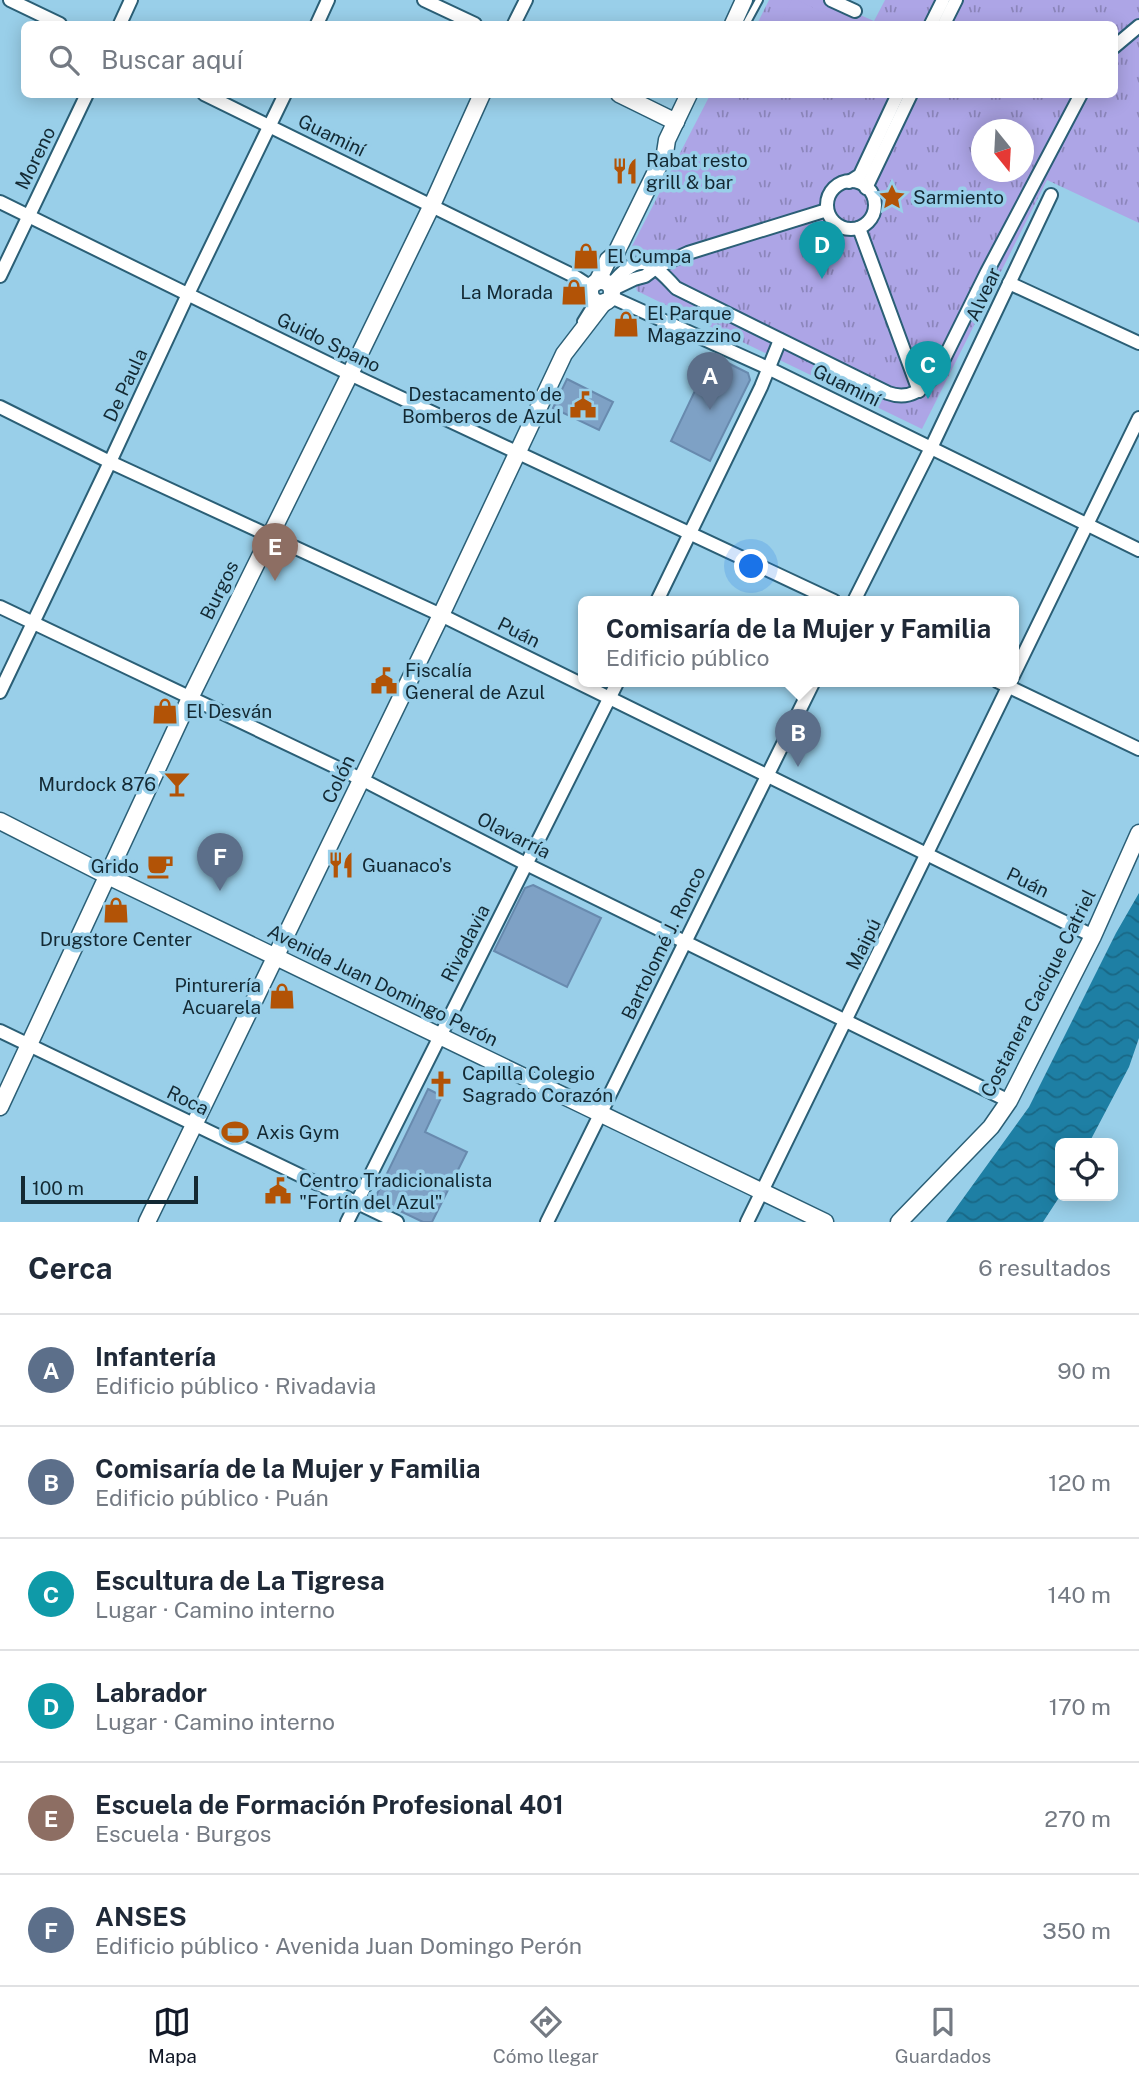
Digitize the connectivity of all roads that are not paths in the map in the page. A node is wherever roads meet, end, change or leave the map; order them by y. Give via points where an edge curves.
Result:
1 (10, 0) edge
2 (131, 0) edge
3 (328, 0) edge
4 (424, 0) edge
5 (526, 0) edge
6 (733, 0) edge
7 (744, 0) edge
8 (759, 0) edge
9 (831, 0) edge
10 (943, 0) edge
11 (956, 0) edge
12 (855, 11) dead end
13 (54, 21) edge
14 (121, 21) edge
15 (318, 21) edge
16 (469, 21) edge
17 (516, 21) edge
18 (723, 21) edge
19 (734, 21) edge
20 (748, 21) edge
21 (932, 21) edge
22 (946, 21) edge
23 (1139, 26) edge
24 (1118, 44) edge
25 (85, 98) edge
26 (212, 98) edge
27 (283, 98) edge
28 (480, 98) edge
29 (627, 98) edge
30 (687, 98) edge
31 (697, 98) edge
32 (896, 98) edge
33 (909, 98) edge
34 (1079, 98) edge
35 (676, 122) junction
36 (271, 127) junction
37 (665, 153) junction
38 (849, 182) junction
39 (866, 188) junction
40 (1051, 195) dead end
41 (0, 202) edge
42 (432, 205) junction
43 (827, 210) junction
44 (29, 216) junction
45 (859, 228) junction
46 (657, 267) junction
47 (0, 276) edge
48 (1009, 283) junction
49 (603, 291) junction
50 (188, 294) junction
51 (780, 340) junction
52 (1139, 344) edge
53 (768, 368) junction
54 (350, 374) junction
55 (919, 391) junction
56 (0, 407) edge
57 (1139, 418) edge
58 (931, 448) junction
59 (517, 452) junction
60 (110, 462) junction
61 (1088, 525) junction
62 (690, 533) junction
63 (270, 536) junction
64 (1139, 550) edge
65 (659, 596) edge
66 (823, 596) edge
67 (857, 596) edge
68 (0, 607) edge
69 (441, 615) junction
70 (33, 622) junction
71 (1019, 658) edge
72 (578, 684) edge
73 (585, 687) edge
74 (615, 687) edge
75 (811, 687) edge
76 (1004, 687) edge
77 (1019, 687) edge
78 (0, 692) edge
79 (191, 696) junction
80 (609, 699) junction
81 (1139, 749) edge
82 (767, 775) junction
83 (361, 779) junction
84 (0, 821) edge
85 (1139, 833) edge
86 (928, 855) junction
87 (526, 864) junction
88 (108, 876) junction
89 (1093, 936) junction
90 (687, 940) junction
91 (276, 957) junction
92 (846, 1020) junction
93 (0, 1031) edge
94 (440, 1036) junction
95 (29, 1045) junction
96 (1009, 1101) junction
97 (0, 1107) edge
98 (600, 1114) junction
99 (194, 1124) junction
100 (762, 1192) junction
101 (357, 1202) junction
102 (147, 1222) edge
103 (347, 1222) edge
104 (397, 1222) edge
105 (547, 1222) edge
106 (747, 1222) edge
107 (825, 1222) edge
108 (899, 1222) edge

1 - 13 street
2 - 14 street
3 - 15 street
4 - 16 street
5 - 17 street
6 - 18 main road
7 - 19 main road
8 - 20 lane
9 - 12 street
10 - 21 street
11 - 22 street
23 - 24 street
25 - 44 street, Moreno
26 - 36 street, Guaminí
27 - 36 street, De Paula
28 - 42 main road, Burgos
29 - 35 main road
30 - 35 main road
31 - 37 main road
32 - 38 street via 859,174
33 - 39 street
34 - 55 street via 937,373
35 - 37 main road
36 - 42 street, Guaminí
36 - 50 street, De Paula
37 - 49 main road via 616,253 617,264
38 - 39 street
38 - 43 street via 830,194
39 - 45 street via 874,200 873,213
40 - 48 street, Alvear
41 - 44 street, Guido Spano
42 - 49 street, Guaminí
42 - 54 main road, Burgos
43 - 45 street via 841,227
43 - 46 street
44 - 47 street, Moreno
44 - 50 street, Guido Spano
45 - 55 street
46 - 49 street
46 - 51 street via 676,288
48 - 52 street
48 - 58 street, Alvear
49 - 53 street, Guaminí
49 - 59 main road, Colón via 564,354
50 - 54 street, Guido Spano
50 - 60 street, De Paula
51 - 53 street
51 - 55 street via 897,396
53 - 58 street, Guaminí
53 - 62 street
54 - 59 street, Guido Spano
54 - 63 main road, Burgos
56 - 60 street, Puán
57 - 61 street, Maipú
58 - 61 street, Guaminí
58 - 67 street
59 - 62 street, Guido Spano
59 - 69 main road, Colón
60 - 63 street, Puán
60 - 70 street, De Paula
61 - 64 street, Guaminí
61 - 71 street, Maipú
62 - 65 street
62 - 66 street, Guido Spano
63 - 69 street, Puán
63 - 79 main road, Burgos
68 - 70 street, Olavarría
69 - 72 street, Puán
69 - 83 main road, Colón
70 - 78 street, De Paula
70 - 79 street, Olavarría
73 - 80 street, Puán
74 - 80 street, Rivadavia
75 - 82 street, Bartolomé J. Ronco
76 - 86 street, Maipú
77 - 81 street
79 - 83 street, Olavarría
79 - 88 main road, Burgos
80 - 82 street, Puán
80 - 87 street, Rivadavia
82 - 86 street, Puán
82 - 90 street, Bartolomé J. Ronco
83 - 87 street, Olavarría
83 - 91 main road, Colón
84 - 88 main road, Avenida Juan Domingo Perón
85 - 89 main road, Costanera Cacique Catriel
86 - 89 street, Puán
86 - 92 street, Maipú
87 - 90 street, Olavarría
87 - 94 street, Rivadavia
88 - 91 main road, Avenida Juan Domingo Perón
88 - 95 main road, Burgos
89 - 96 main road, Costanera Cacique Catriel
90 - 92 street, Olavarría
90 - 98 street, Bartolomé J. Ronco
91 - 94 main road, Avenida Juan Domingo Perón
91 - 99 main road, Colón
92 - 96 street, Olavarría
92 - 100 street, Maipú
93 - 95 street, Roca
94 - 98 main road, Avenida Juan Domingo Perón
94 - 101 street, Rivadavia
95 - 97 main road, Burgos
95 - 99 street, Roca
96 - 108 main road, Costanera Cacique Catriel via 991,1127
98 - 100 main road, Avenida Juan Domingo Perón
98 - 105 street, Bartolomé J. Ronco
99 - 101 street, Roca
99 - 102 main road, Colón
100 - 106 street, Maipú
100 - 107 main road, Avenida Juan Domingo Perón
101 - 103 street, Rivadavia
101 - 104 street, Roca

